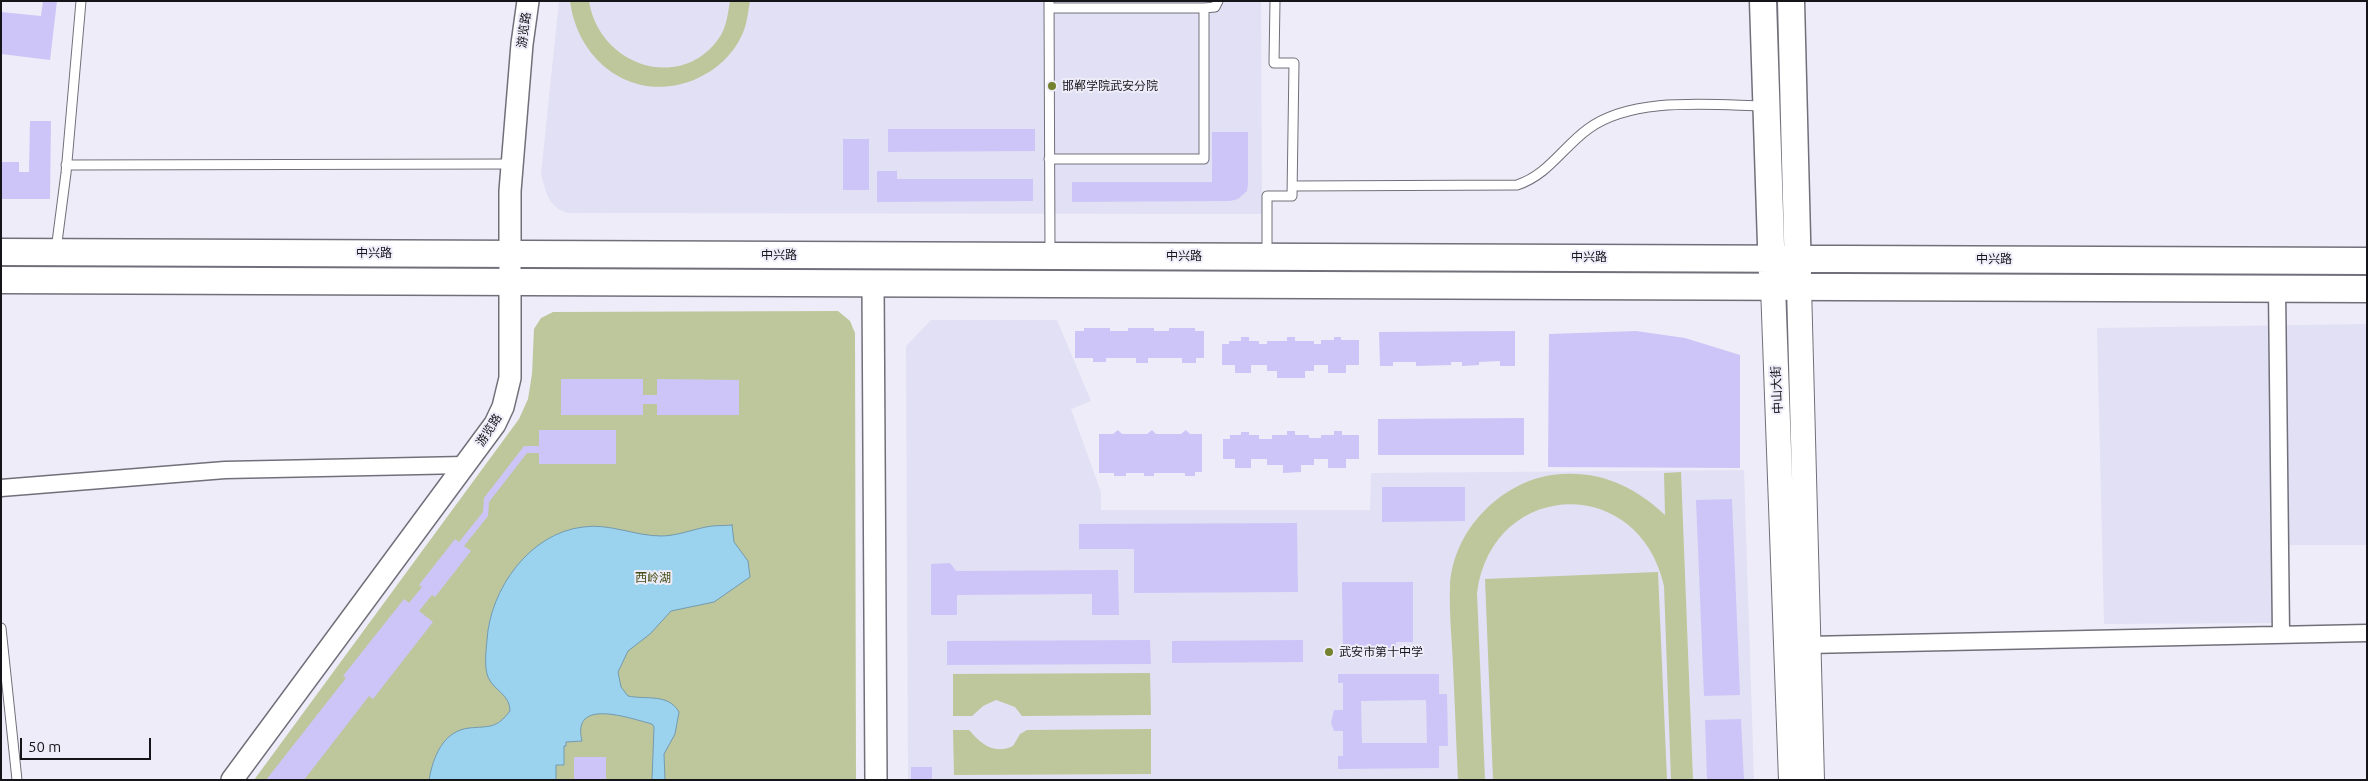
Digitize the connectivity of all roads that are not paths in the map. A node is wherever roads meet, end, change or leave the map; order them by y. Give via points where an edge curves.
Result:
1 (81, 1) edge
2 (528, 1) edge
3 (1218, 1) edge
4 (1274, 1) edge
5 (1763, 1) edge
6 (1791, 1) edge
7 (1049, 5) edge
8 (1204, 8) junction
9 (1766, 106) junction
10 (1049, 159) junction
11 (66, 164) junction
12 (512, 164) junction
13 (1293, 186) junction
14 (1, 252) edge
15 (56, 252) junction
16 (510, 254) junction
17 (1050, 255) junction
18 (1267, 256) junction
19 (1771, 258) junction
20 (1798, 258) junction
21 (2367, 261) edge
22 (1, 280) edge
23 (510, 282) junction
24 (873, 283) junction
25 (1773, 286) junction
26 (1799, 286) junction
27 (2277, 289) junction
28 (2367, 289) edge
29 (465, 465) junction
30 (1, 488) edge
31 (1, 628) edge
32 (2367, 633) edge
33 (2281, 634) junction
34 (1808, 645) junction
35 (17, 780) edge
36 (232, 780) edge
37 (876, 780) edge
38 (1791, 780) edge
39 (1812, 780) edge

1 - 11 lane
2 - 12 street, 游览路
3 - 8 lane via 1216,7
4 - 13 lane via 1274,63 1294,64
5 - 9 main road, 中山大街
6 - 20 main road, 中山大街
7 - 8 lane
7 - 10 lane
8 - 10 lane via 1204,159
9 - 13 lane via 1691,104 1653,107 1608,117 1587,129 1532,180 1517,185
9 - 19 main road, 中山大街
10 - 17 lane
11 - 12 lane
11 - 15 lane
12 - 16 street, 游览路
13 - 18 lane via 1292,196 1267,196
14 - 15 main road, 中兴路
15 - 16 main road, 中兴路
16 - 17 main road, 中兴路
16 - 23 street, 游览路
17 - 18 main road, 中兴路
18 - 19 main road, 中兴路
19 - 20 main road, 中兴路
19 - 25 main road, 中山大街
20 - 21 main road, 中兴路
20 - 26 main road, 中山大街
22 - 23 main road
23 - 24 main road
23 - 29 street, 游览路 via 510,378 507,395 495,424
24 - 25 main road
24 - 37 street
25 - 26 main road
25 - 38 main road, 中山大街
26 - 27 main road
26 - 34 main road, 中山大街
27 - 28 main road
27 - 33 street
29 - 30 street via 225,470
29 - 36 street, 游览路
31 - 35 lane
32 - 33 street
33 - 34 street
34 - 39 main road, 中山大街

